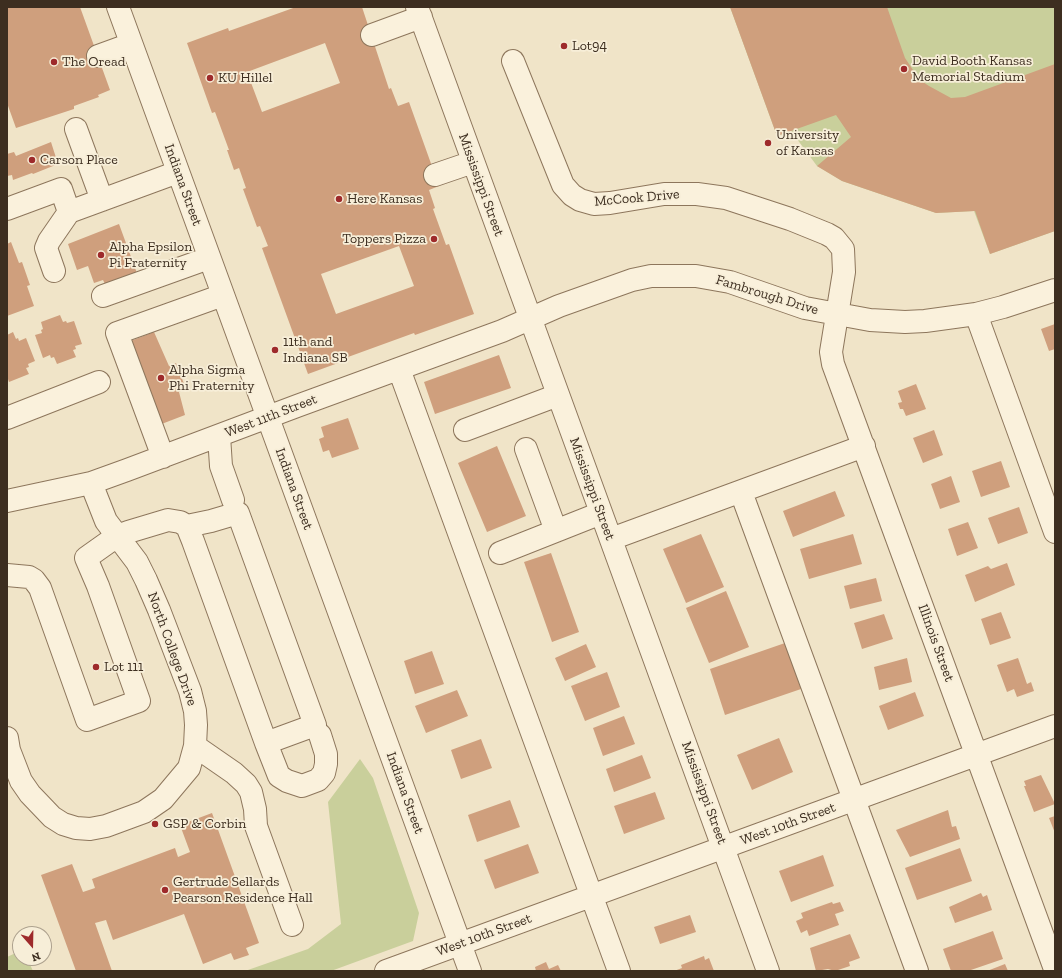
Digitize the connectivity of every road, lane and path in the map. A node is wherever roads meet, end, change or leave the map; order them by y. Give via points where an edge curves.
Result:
1 (118, 7) edge
2 (419, 12) edge
3 (372, 35) dead end
4 (133, 50) junction
5 (513, 61) dead end
6 (100, 62) dead end
7 (76, 129) dead end
8 (473, 162) junction
9 (178, 172) junction
10 (435, 175) dead end
11 (102, 200) junction
12 (7, 208) edge
13 (69, 212) junction
14 (209, 258) junction
15 (54, 271) dead end
16 (1055, 290) edge
17 (223, 295) junction
18 (103, 296) dead end
19 (976, 314) junction
20 (837, 315) junction
21 (530, 319) junction
22 (399, 369) junction
23 (99, 382) dead end
24 (558, 395) junction
25 (7, 418) edge
26 (267, 418) junction
27 (465, 430) dead end
28 (219, 436) junction
29 (864, 446) junction
30 (526, 449) dead end
31 (163, 457) junction
32 (91, 483) junction
33 (741, 492) junction
34 (233, 500) dead end
35 (7, 501) edge
36 (601, 513) junction
37 (187, 526) junction
38 (556, 531) junction
39 (1055, 532) edge
40 (117, 536) junction
41 (611, 539) junction
42 (500, 552) dead end
43 (7, 575) edge
44 (1055, 726) edge
45 (320, 735) dead end
46 (7, 738) edge
47 (266, 743) junction
48 (195, 746) junction
49 (977, 755) junction
50 (14, 784) edge
51 (854, 800) junction
52 (723, 848) junction
53 (592, 896) junction
54 (292, 925) dead end
55 (460, 944) junction
56 (1055, 969) edge
57 (386, 971) edge
58 (470, 971) edge
59 (619, 971) edge
60 (768, 971) edge
61 (917, 971) edge

1 - 4 street, Indiana Street
2 - 3 street
2 - 8 street, Mississippi Street
4 - 6 street
4 - 9 street, Indiana Street
5 - 20 street, McCook Drive via 563,184 572,195 594,204 664,194 697,194 726,198 827,234 839,243 844,256
7 - 11 street
8 - 10 street
8 - 21 street, Mississippi Street
9 - 11 street
9 - 14 street, Indiana Street
11 - 13 street
12 - 13 street via 61,189
13 - 15 street via 46,248
14 - 17 street, Indiana Street
14 - 18 street
16 - 19 street, Fambrough Drive
17 - 26 street, Indiana Street
17 - 31 street via 117,333
19 - 20 street, Fambrough Drive via 905,322
19 - 39 street
20 - 21 street, Fambrough Drive via 796,306 730,282 672,275 632,280
20 - 29 street, Illinois Street via 831,352 833,364
21 - 22 street, West 11th Street via 502,332
21 - 24 street, Mississippi Street
22 - 26 street, West 11th Street
22 - 53 street
23 - 25 street
24 - 27 street
24 - 36 street, Mississippi Street
26 - 28 street, West 11th Street
26 - 55 street, Indiana Street
28 - 31 street, West 11th Street
28 - 34 street via 221,466
29 - 33 street
29 - 49 street, Illinois Street
30 - 38 street
31 - 32 street, West 11th Street
32 - 35 street, West 11th Street
32 - 40 street, North College Drive via 106,521
33 - 41 street
33 - 51 street
36 - 38 street
36 - 41 street, Mississippi Street
37 - 40 street via 168,520
37 - 47 street
37 - 47 street via 238,513 315,725
38 - 42 street
40 - 43 street via 86,558 139,701 87,720 40,588 29,577
40 - 48 street, North College Drive via 137,562 146,580 190,691 195,711
41 - 52 street, Mississippi Street
44 - 49 street, West 10th Street
45 - 47 street via 326,754 324,773 318,780 302,786 286,782 280,776
46 - 50 street, North College Drive
48 - 50 street, North College Drive via 189,768 163,798 144,812 106,826 90,829 63,824 52,817 30,794
48 - 54 street via 246,784 255,809 256,826
49 - 51 street, West 10th Street
49 - 56 street, Illinois Street
51 - 52 street, West 10th Street
51 - 61 street
52 - 53 street, West 10th Street
52 - 60 street, Mississippi Street
53 - 55 street, West 10th Street
53 - 59 street
55 - 57 street, West 10th Street
55 - 58 street, Indiana Street

